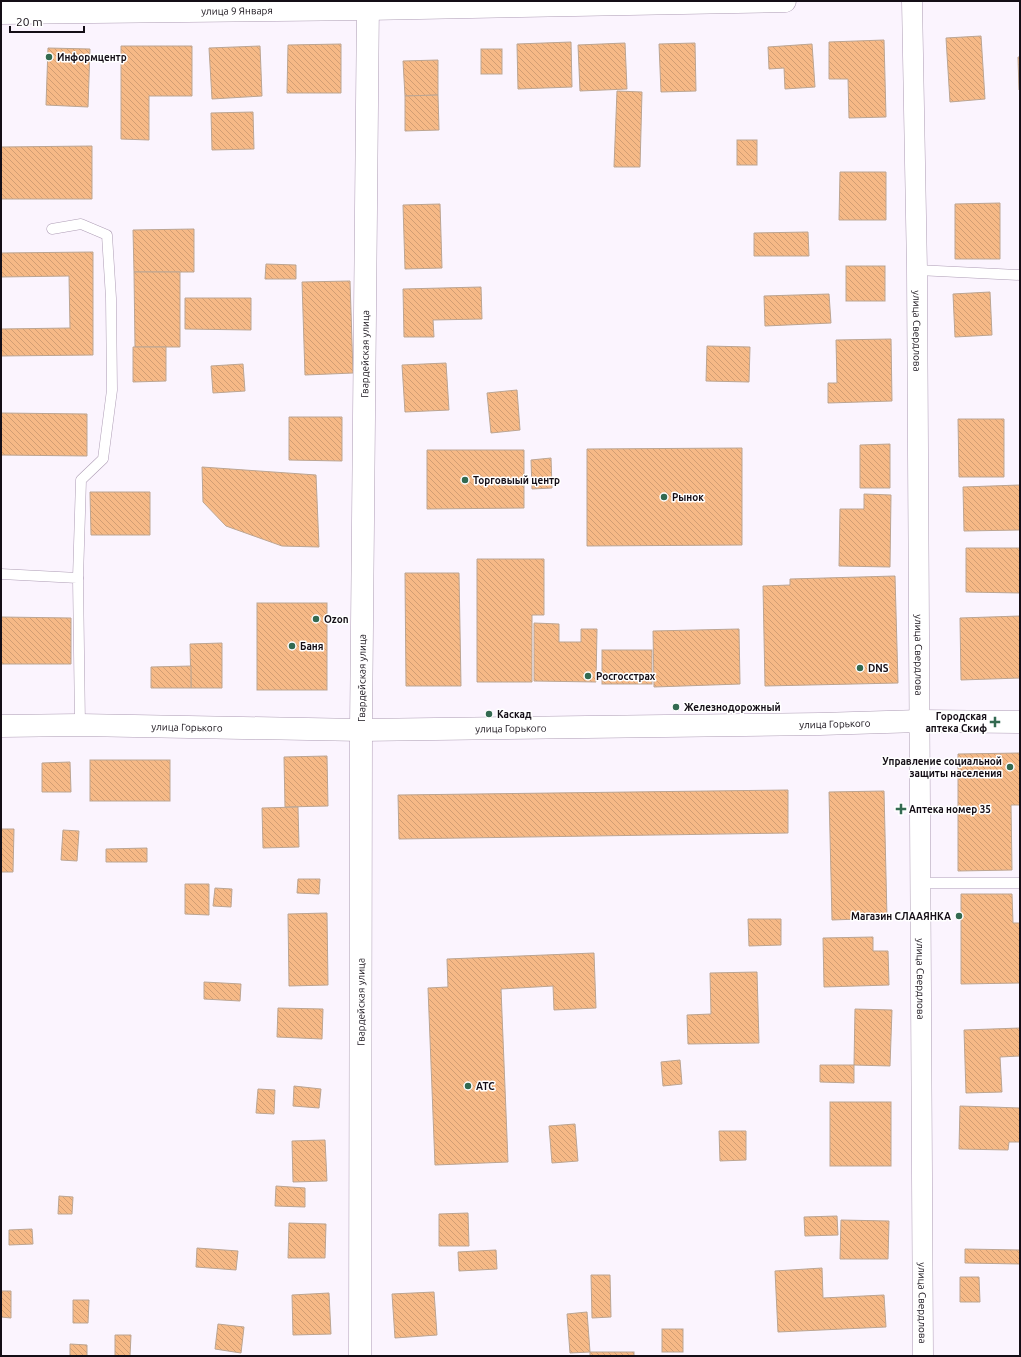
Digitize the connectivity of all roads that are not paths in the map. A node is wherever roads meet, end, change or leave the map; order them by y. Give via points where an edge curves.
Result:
1 (785, 1) edge
2 (912, 1) edge
3 (368, 5) edge
4 (1, 13) edge
5 (52, 229) dead end
6 (917, 270) junction
7 (1020, 275) edge
8 (1, 574) edge
9 (78, 578) junction
10 (920, 721) junction
11 (1020, 722) edge
12 (80, 725) junction
13 (1, 726) edge
14 (361, 730) junction
15 (921, 883) junction
16 (1020, 883) edge
17 (360, 1356) edge
18 (923, 1356) edge

1 - 3 street, улица 9 Января
2 - 6 street, улица Свердлова
3 - 4 street, улица 9 Января
3 - 14 street, Гвардейская улица
5 - 9 lane via 81,224 107,235 112,390 103,458 81,480
6 - 7 lane
6 - 10 street, улица Свердлова
8 - 9 lane
9 - 12 lane
10 - 11 street, улица Горького
10 - 14 street, улица Горького
10 - 15 street, улица Свердлова
12 - 13 street, улица Горького
12 - 14 street, улица Горького
14 - 17 street, Гвардейская улица
15 - 16 lane
15 - 18 street, улица Свердлова

